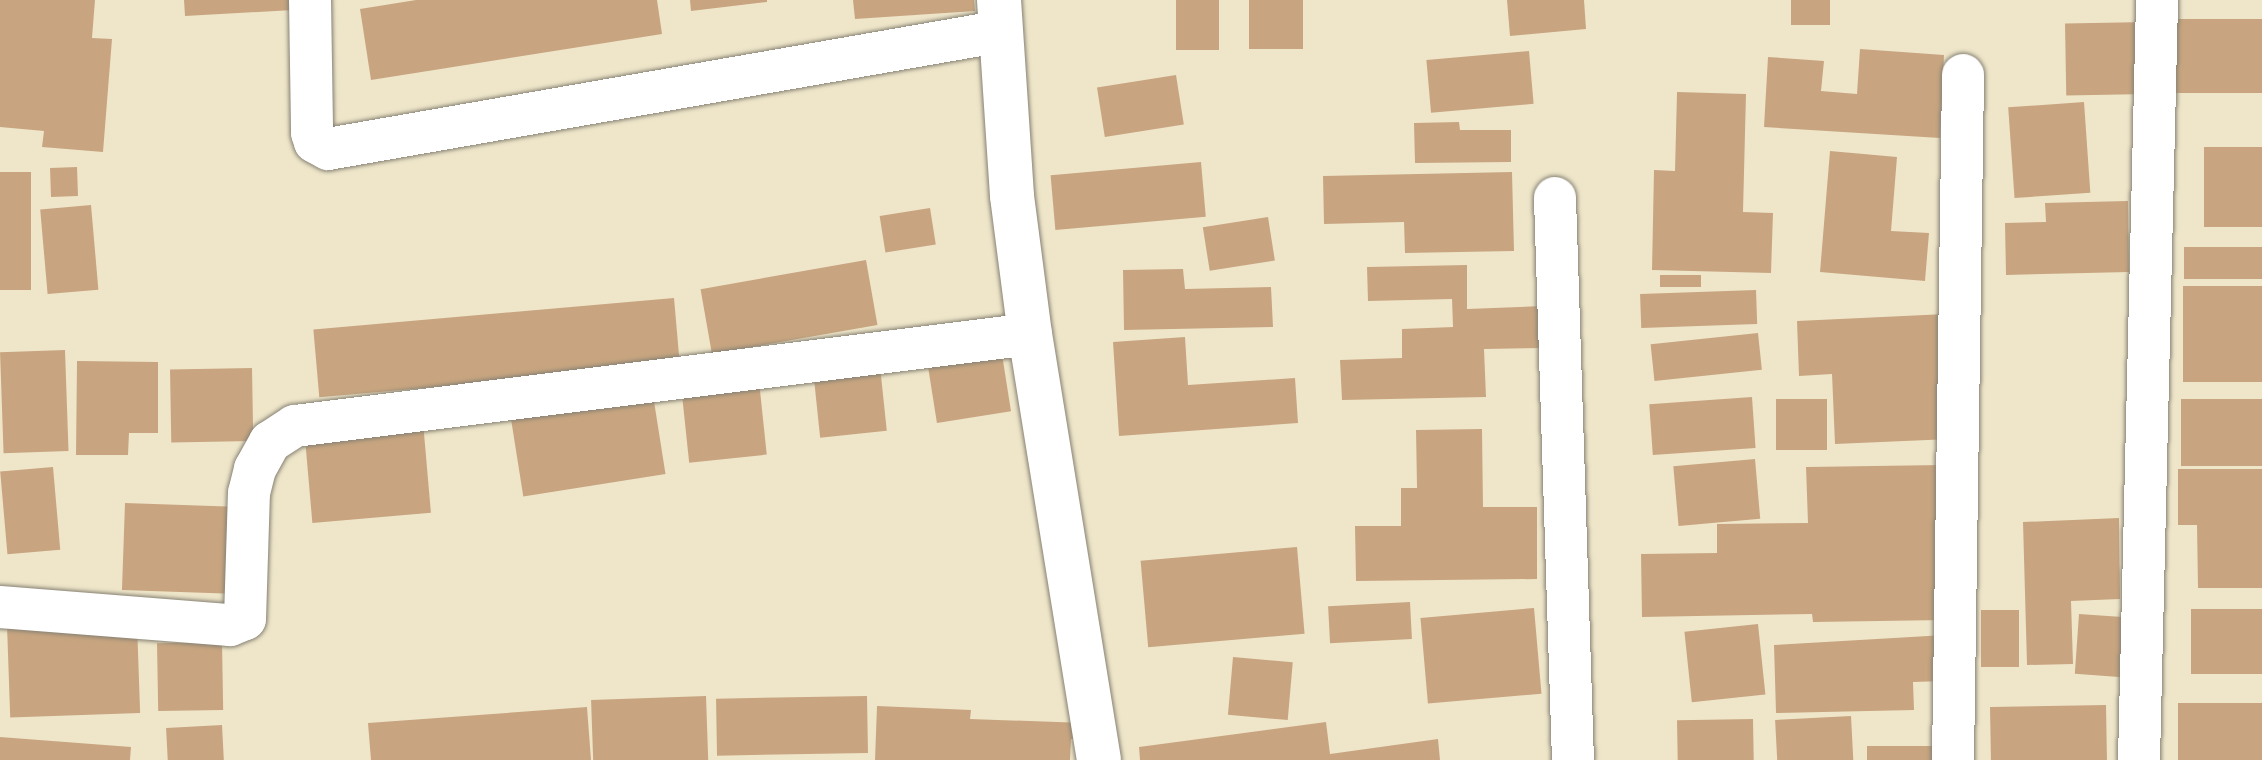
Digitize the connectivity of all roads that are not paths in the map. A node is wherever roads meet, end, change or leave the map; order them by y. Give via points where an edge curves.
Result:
1 (310, 0) edge
2 (2157, 0) edge
3 (998, 16) edge
4 (1963, 75) dead end
5 (1555, 198) dead end
6 (1030, 334) junction
7 (0, 607) edge
8 (1099, 760) edge
9 (1573, 760) edge
10 (1953, 760) edge
11 (2139, 760) edge

1 - 3 street via 312,133 315,142 328,149
2 - 11 street
3 - 6 street
4 - 10 street
5 - 9 street
6 - 7 street via 295,426 270,442 255,469 245,619 230,625
6 - 8 street

